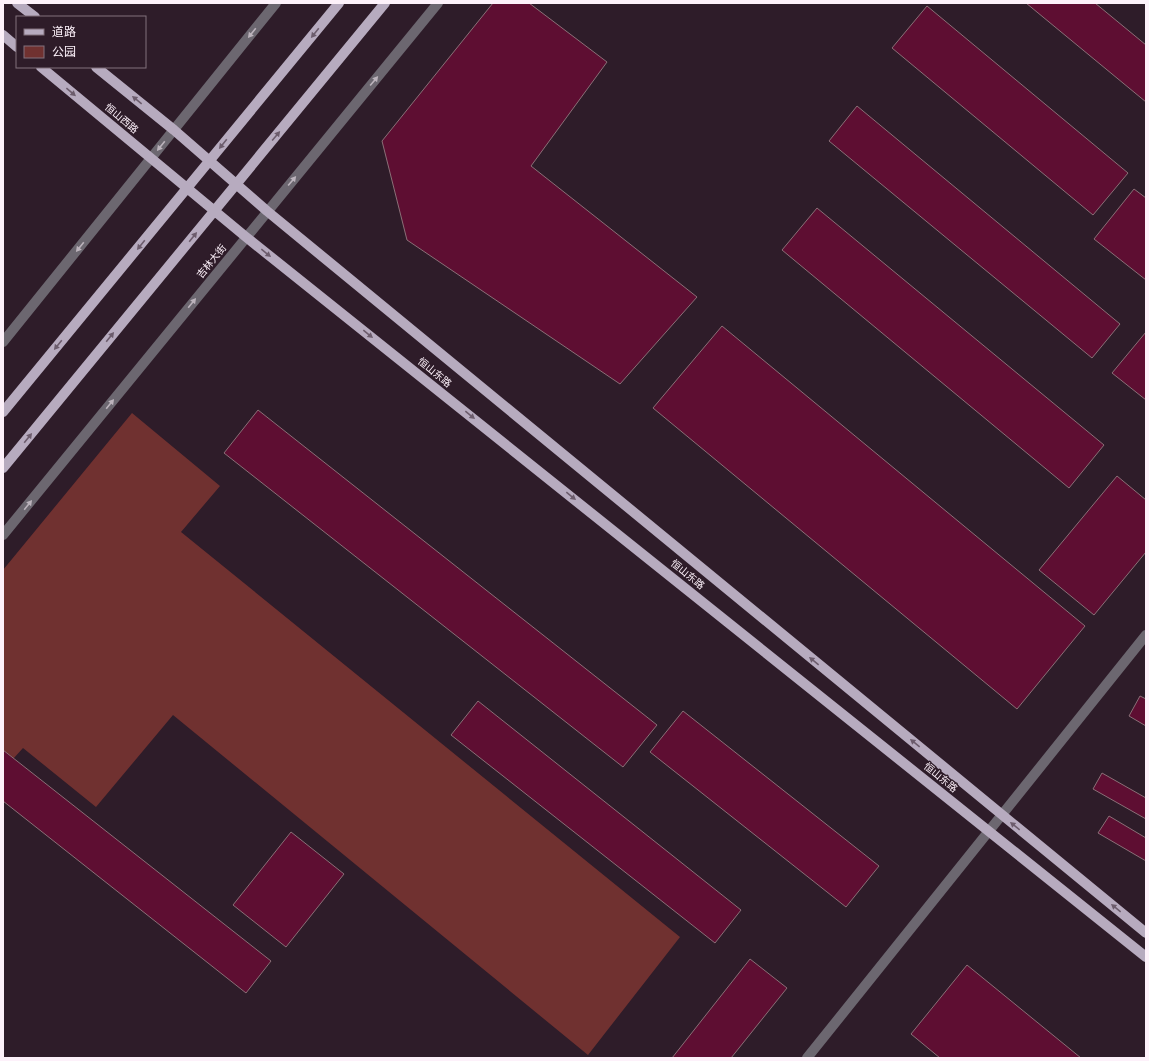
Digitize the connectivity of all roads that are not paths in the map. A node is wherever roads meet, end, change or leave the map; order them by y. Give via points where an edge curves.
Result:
1 (17, 3) edge
2 (276, 3) edge
3 (339, 3) edge
4 (385, 3) edge
5 (438, 3) edge
6 (34, 16) edge
7 (3, 35) edge
8 (16, 46) edge
9 (42, 68) edge
10 (97, 68) edge
11 (174, 130) junction
12 (152, 158) junction
13 (210, 161) junction
14 (236, 184) junction
15 (187, 188) junction
16 (215, 210) junction
17 (267, 211) junction
18 (246, 237) junction
19 (3, 342) edge
20 (3, 412) edge
21 (3, 468) edge
22 (3, 535) edge
23 (1146, 635) edge
24 (1001, 814) junction
25 (989, 830) junction
26 (1146, 933) edge
27 (1146, 957) edge
28 (807, 1058) edge

1 - 6 main road
2 -> 11 street
3 -> 13 main road
14 -> 4 main road
17 -> 5 street, 吉林大街
7 - 8 main road
9 -> 12 main road, 恒山西路
11 -> 10 main road
11 -> 12 street
11 - 13 main road
12 - 15 main road, 恒山西路
12 -> 19 street
13 - 14 main road, 恒山东路
13 - 15 main road
14 - 16 main road
14 - 17 main road, 恒山东路
15 - 16 main road, 恒山西路
15 -> 20 main road
16 - 18 main road, 恒山东路
21 -> 16 main road
17 - 18 street, 吉林大街
24 -> 17 main road, 恒山东路
22 -> 18 street, 吉林大街
18 -> 25 main road, 恒山东路
23 - 24 street
24 - 25 street
26 -> 24 main road, 恒山东路
25 - 27 main road, 恒山东路
25 - 28 street

